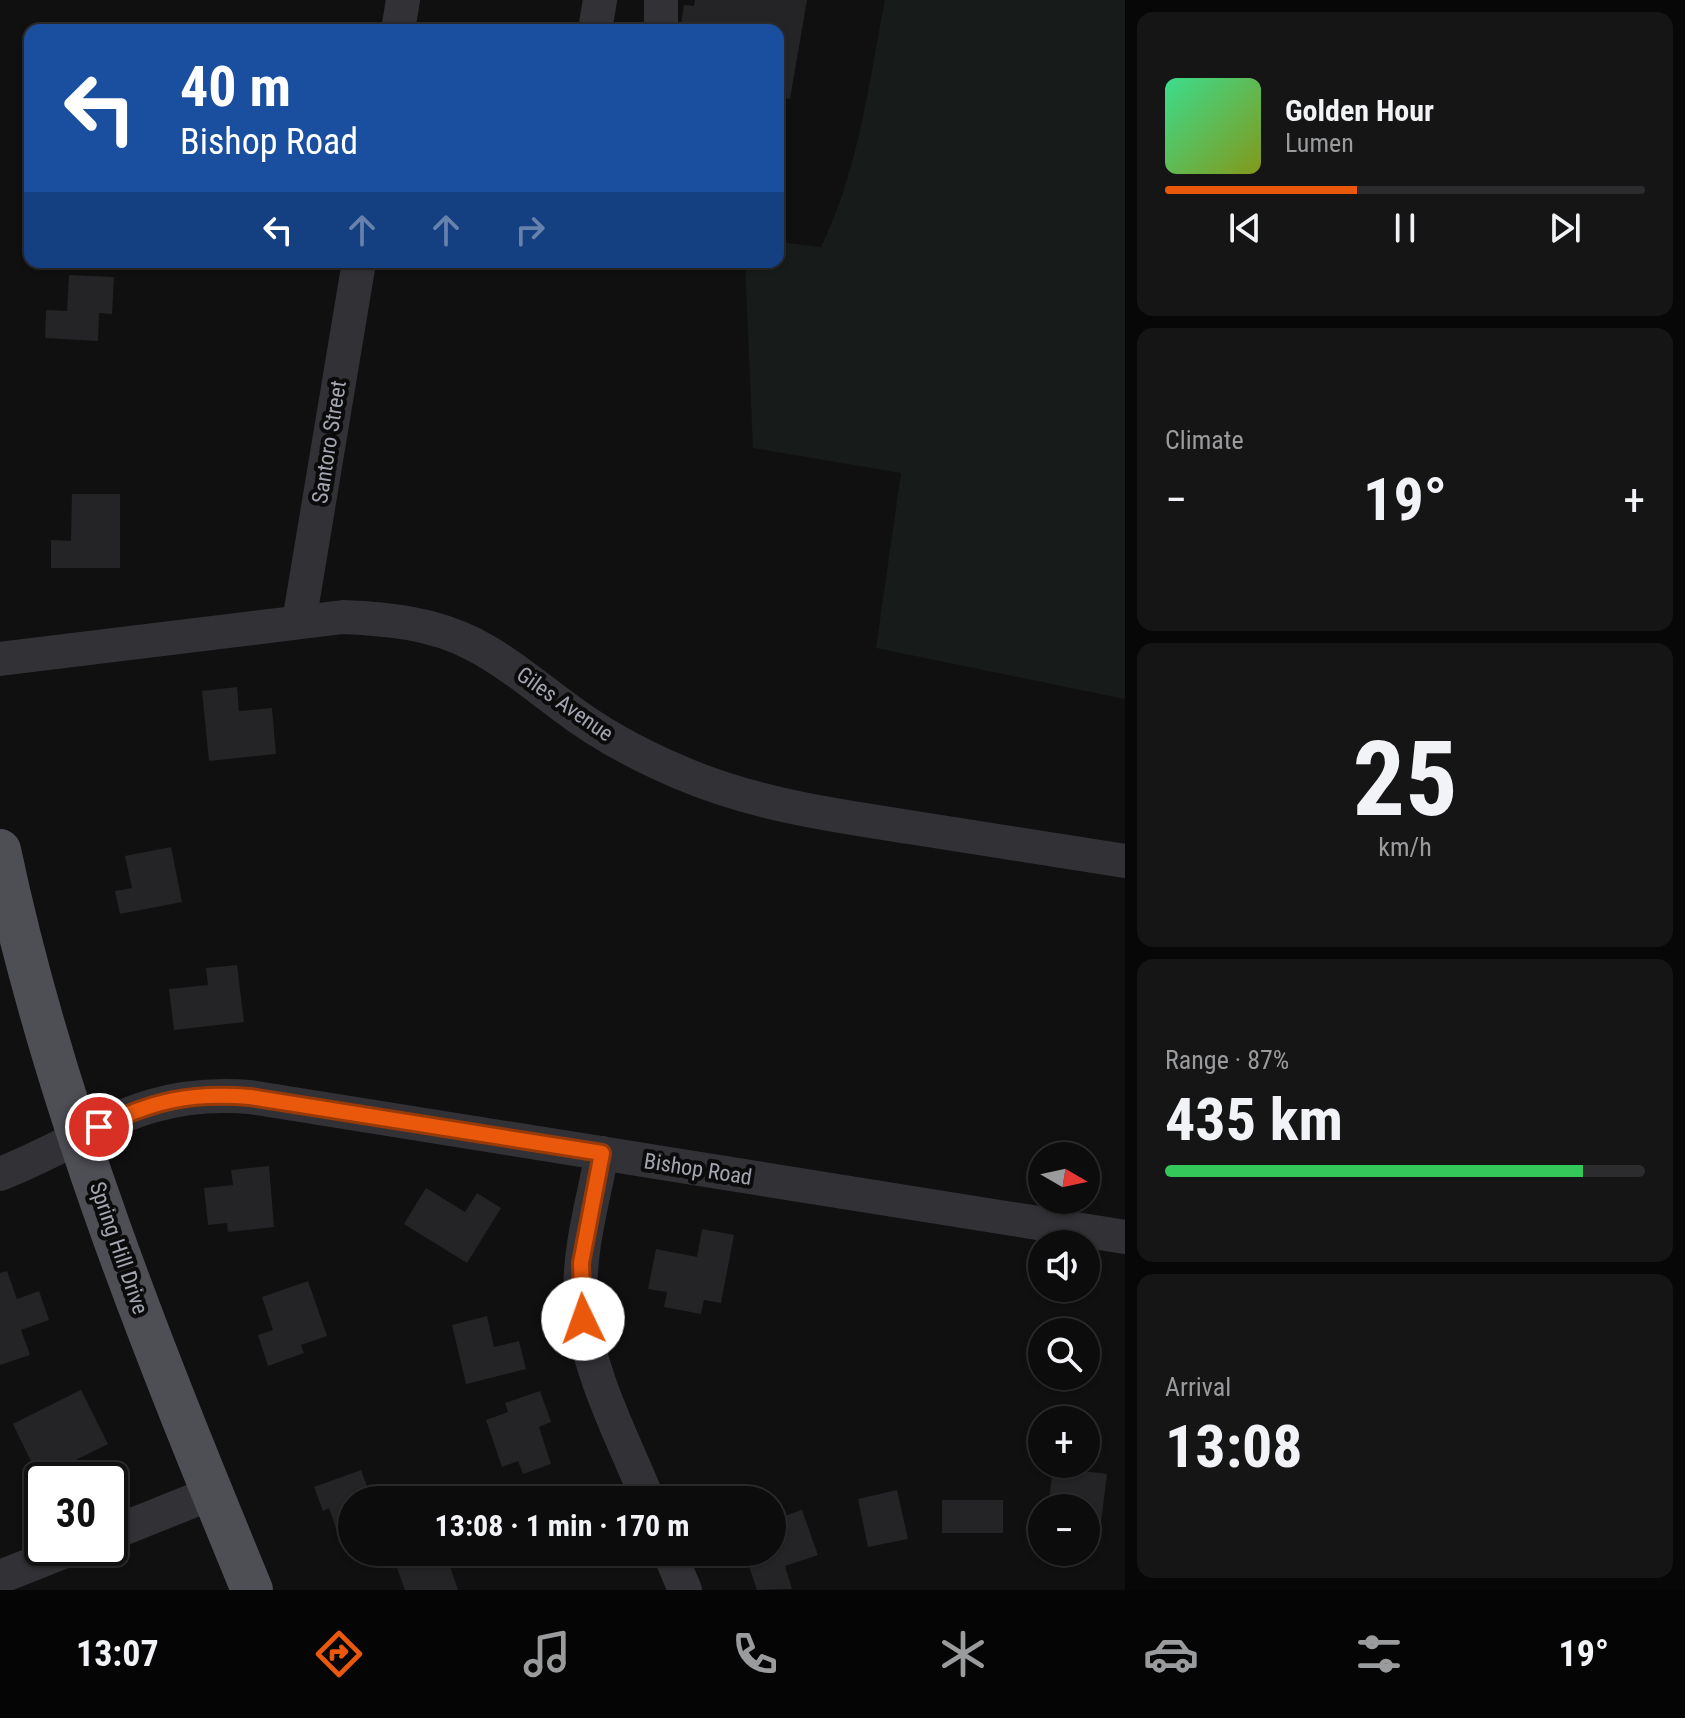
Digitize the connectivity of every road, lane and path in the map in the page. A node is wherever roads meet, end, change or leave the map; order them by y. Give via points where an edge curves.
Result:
1 (403, 0) edge
2 (600, 0) edge
3 (661, 0) edge
4 (399, 24) edge
5 (596, 24) edge
6 (661, 24) edge
7 (358, 268) edge
8 (299, 622) junction
9 (0, 659) edge
10 (0, 850) edge
11 (1125, 861) edge
12 (80, 1136) junction
13 (602, 1153) junction
14 (0, 1174) edge
15 (1125, 1237) edge
16 (642, 1486) edge
17 (212, 1493) junction
18 (128, 1527) edge
19 (28, 1566) edge
20 (675, 1566) edge
21 (0, 1577) edge
22 (252, 1590) edge
23 (685, 1590) edge

1 - 4 street
2 - 5 street
3 - 6 street
7 - 8 street, Santoro Street
8 - 9 street, Giles Avenue
8 - 11 street, Giles Avenue via 387,619 471,642 623,745 738,794 799,810
10 - 12 main road, Spring Hill Drive via 48,1048
12 - 13 street, Bishop Road via 136,1109 211,1094
12 - 14 street, Bishop Road
12 - 17 main road, Spring Hill Drive via 161,1368
13 - 15 street, Bishop Road
13 - 16 street via 581,1263 581,1302 597,1373
17 - 18 street
17 - 22 main road, Spring Hill Drive
19 - 21 street
20 - 23 street

